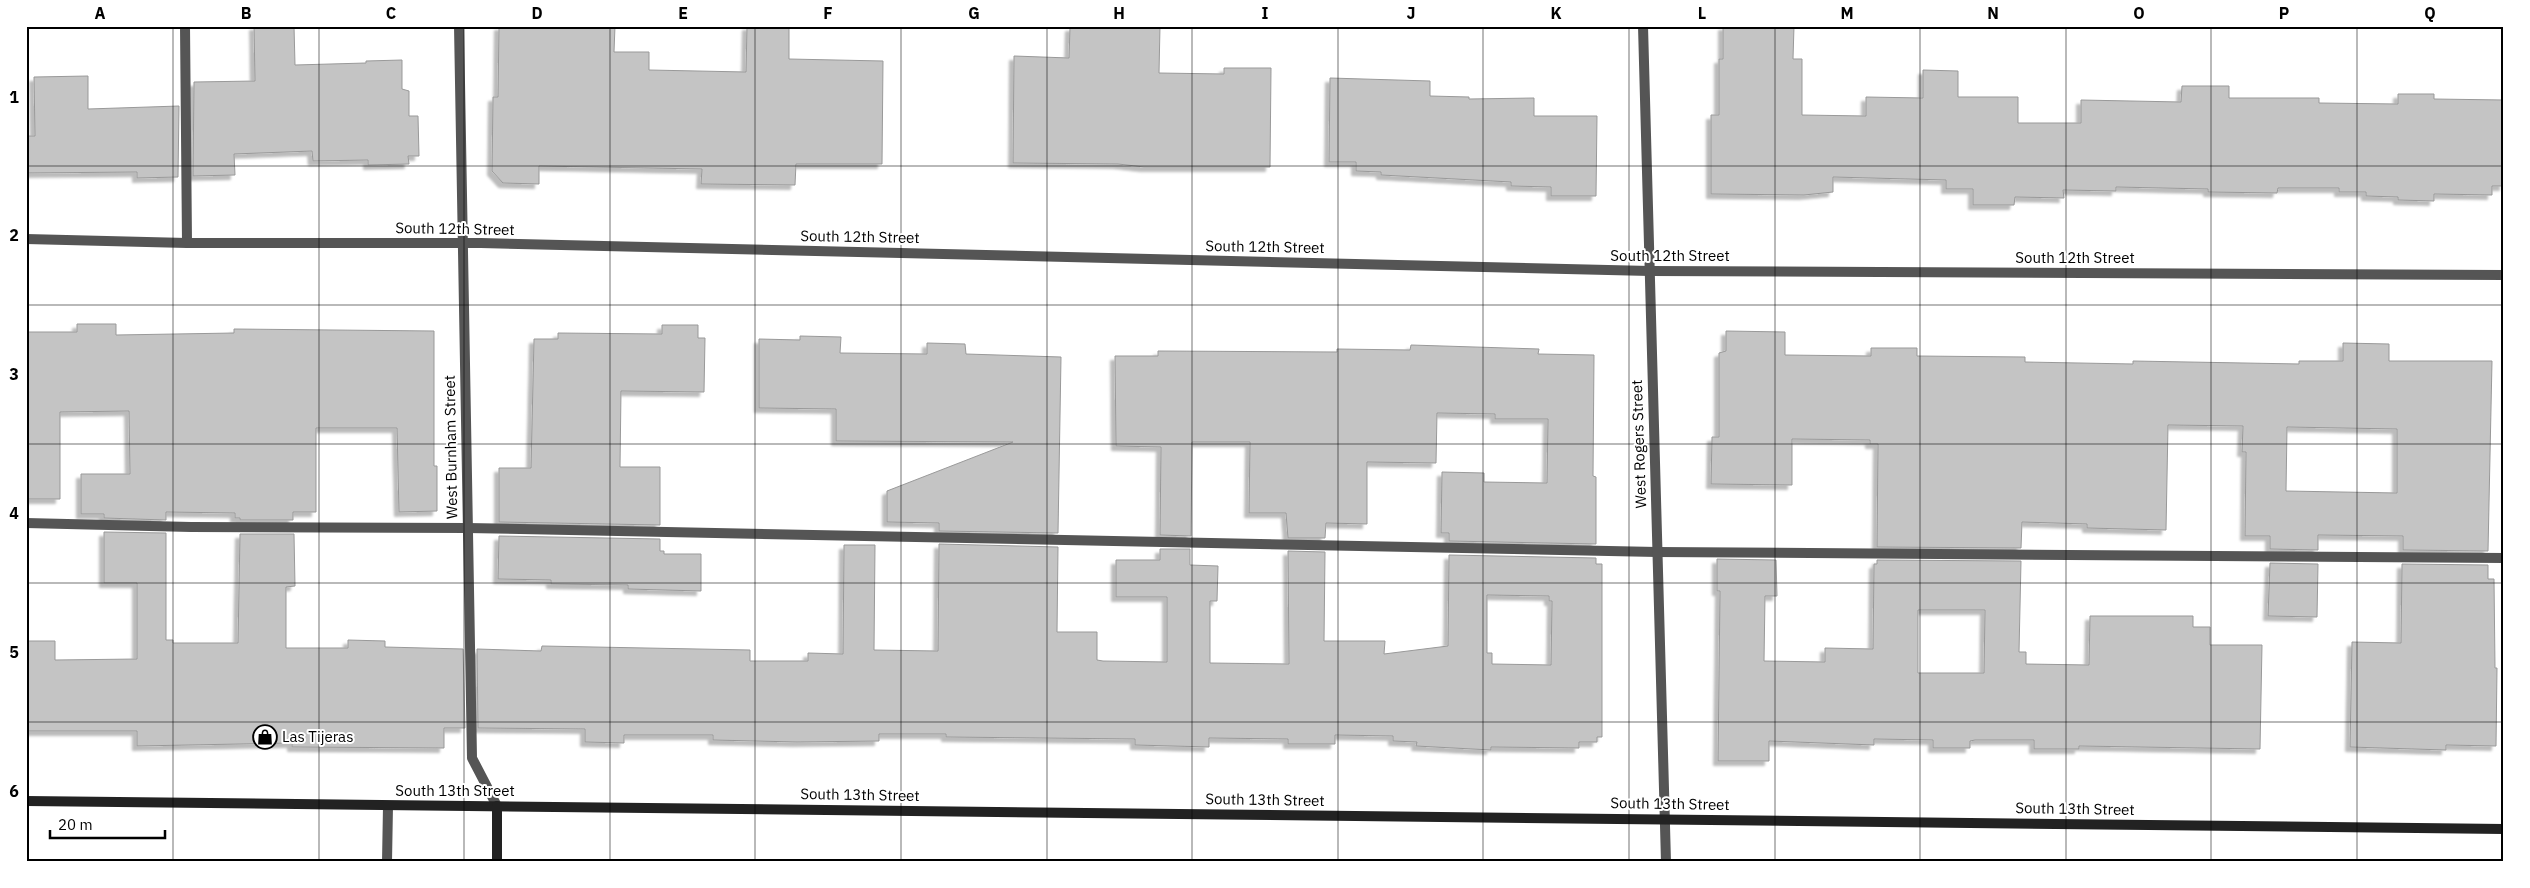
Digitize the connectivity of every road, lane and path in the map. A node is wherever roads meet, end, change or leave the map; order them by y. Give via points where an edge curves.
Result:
1 (185, 26) edge
2 (459, 26) edge
3 (1643, 26) edge
4 (26, 239) edge
5 (187, 243) junction
6 (464, 243) junction
7 (1650, 271) junction
8 (2504, 275) edge
9 (26, 523) edge
10 (467, 528) junction
11 (1657, 552) junction
12 (2504, 558) edge
13 (26, 801) edge
14 (388, 806) junction
15 (497, 806) junction
16 (1665, 819) junction
17 (2504, 829) edge
18 (387, 862) edge
19 (497, 862) edge
20 (1666, 862) edge

1 - 5 street
2 - 6 street, West Burnham Street
3 - 7 street, West Rogers Street
4 - 5 street, South 12th Street
5 - 6 street, South 12th Street
6 - 7 street, South 12th Street
6 - 10 street, West Burnham Street
7 - 8 street, South 12th Street
7 - 11 street, West Rogers Street
9 - 10 street
10 - 11 street
10 - 15 street, West Burnham Street via 472,758
11 - 12 street
11 - 16 street, West Rogers Street
13 - 14 street, South 13th Street
14 - 15 street, South 13th Street
14 - 18 street
15 - 16 street, South 13th Street
15 - 19 street, West Burnham Street
16 - 17 street, South 13th Street
16 - 20 street, West Rogers Street

